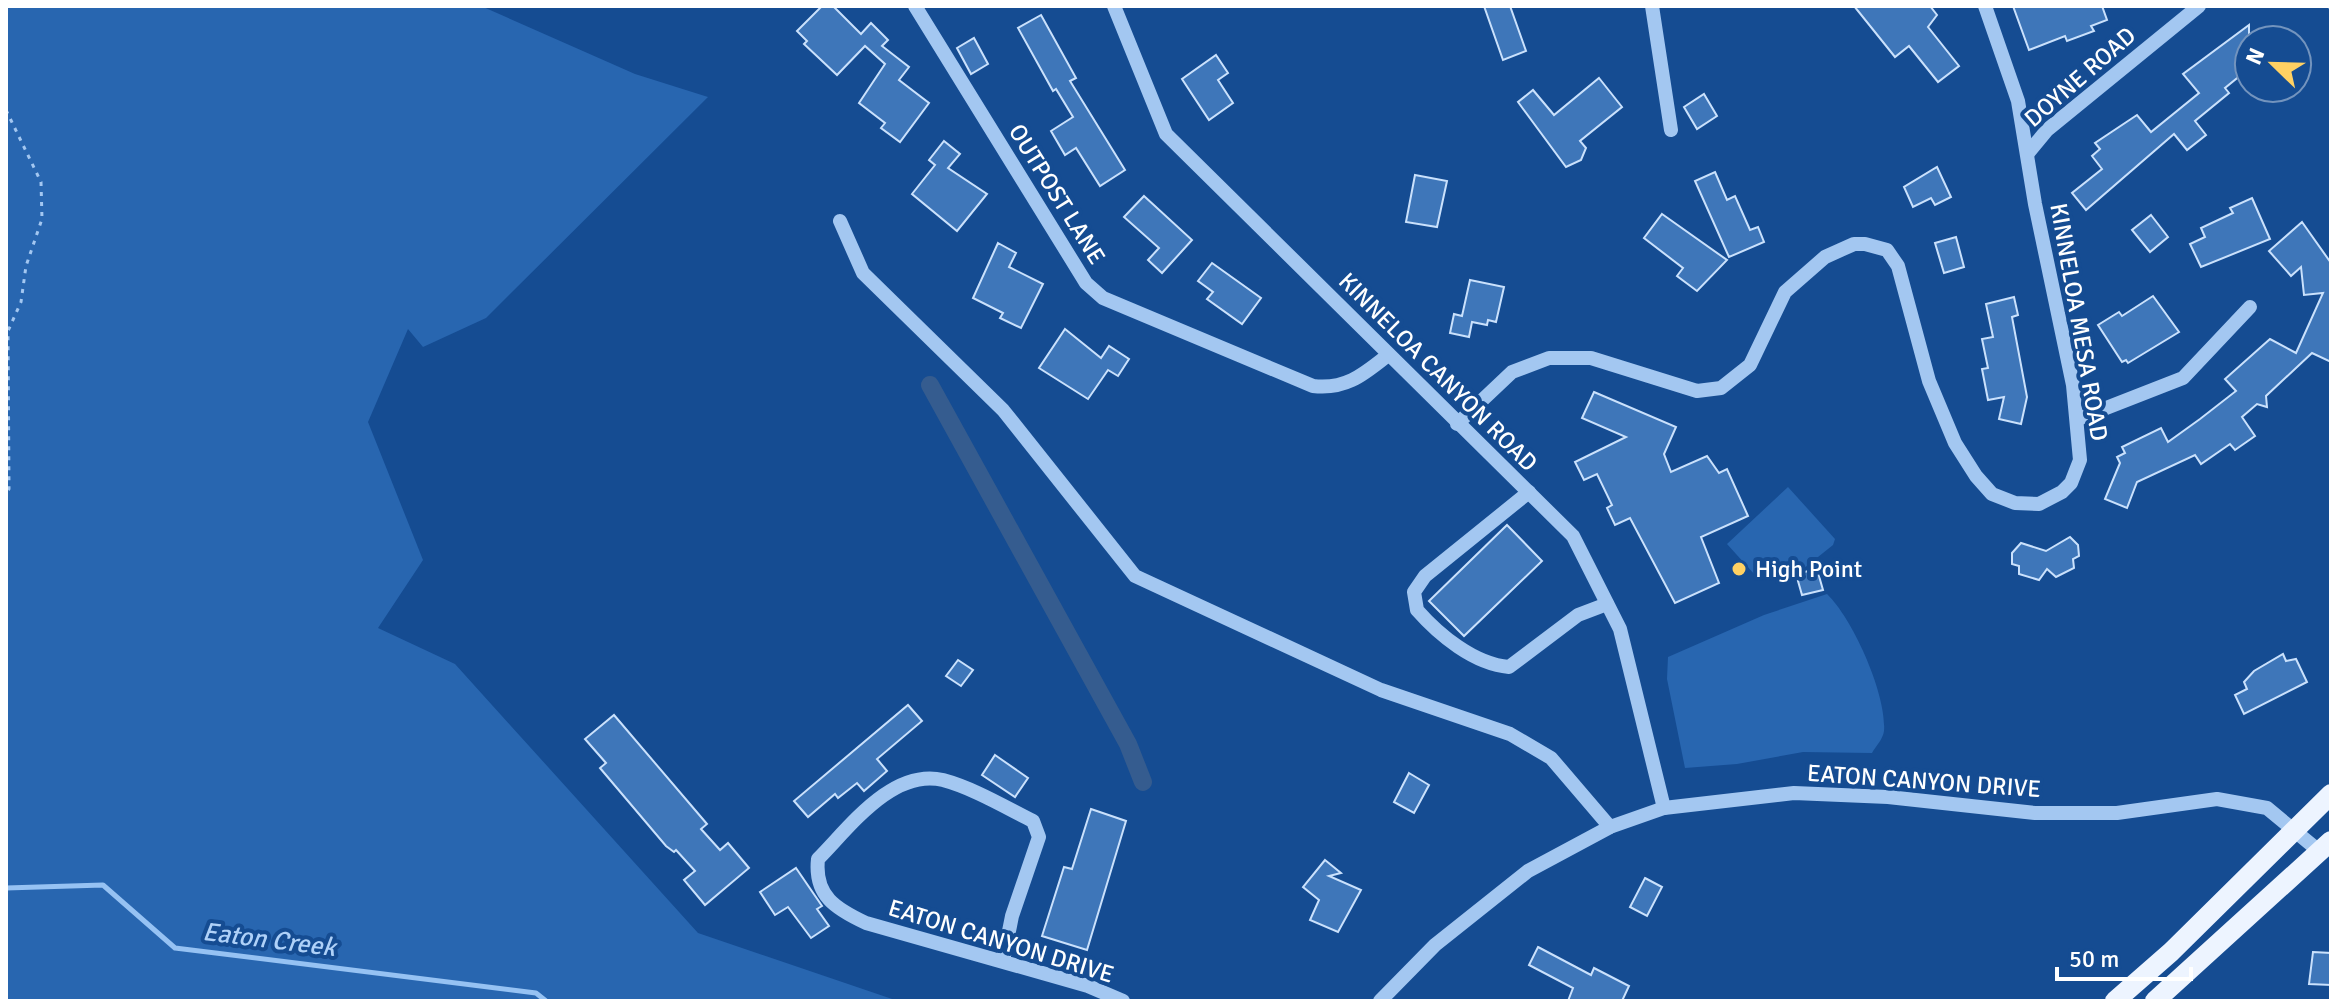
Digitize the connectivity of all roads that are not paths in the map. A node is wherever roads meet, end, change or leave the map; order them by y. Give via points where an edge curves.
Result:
1 (915, 6) edge
2 (1114, 6) edge
3 (1652, 6) edge
4 (1985, 6) edge
5 (2199, 6) edge
6 (1671, 130) dead end
7 (2028, 153) junction
8 (840, 221) dead end
9 (2250, 307) dead end
10 (1388, 355) junction
11 (2078, 419) junction
12 (1457, 424) junction
13 (1529, 492) junction
14 (1607, 604) junction
15 (2331, 794) edge
16 (1664, 808) junction
17 (1610, 827) junction
18 (2295, 828) junction
19 (2325, 846) edge
20 (1003, 961) junction
21 (1123, 1001) edge
22 (1380, 1001) edge
23 (2115, 1001) edge
24 (2155, 1001) edge

1 - 10 street, OUTPOST LANE via 1086,283 1103,298 1313,386 1354,381
2 - 10 street, KINNELOA CANYON ROAD via 1166,134
3 - 6 street
4 - 7 street, KINNELOA MESA ROAD via 2018,101
5 - 7 street, DOYNE ROAD via 2047,130
7 - 11 street, KINNELOA MESA ROAD
8 - 17 street via 863,273 1003,410 1135,576 1381,690 1510,734 1551,758
9 - 11 street via 2183,378
10 - 12 street, KINNELOA CANYON ROAD
11 - 12 street, KINNELOA MESA ROAD via 2080,460 2062,492 2026,505 1992,494 1965,462 1940,410 1898,266 1887,250 1854,244 1825,257 1785,292 1750,365 1721,388 1697,391 1591,358 1549,358 1512,372
12 - 13 street, KINNELOA CANYON ROAD
13 - 14 street, KINNELOA CANYON ROAD via 1573,536
13 - 14 street via 1425,576 1413,601 1432,627 1497,666 1516,664 1578,615
14 - 16 street, KINNELOA CANYON ROAD via 1620,629
15 - 18 main road
16 - 17 street, EATON CANYON DRIVE
16 - 18 street, EATON CANYON DRIVE via 1794,793 2035,813 2117,813 2217,799 2267,808
17 - 22 street, EATON CANYON DRIVE via 1528,871 1435,945
18 - 19 street, EATON CANYON DRIVE
18 - 23 main road
19 - 24 main road
20 - 20 street, EATON CANYON DRIVE via 866,923 836,909 822,893 818,859 898,786 918,780 942,780 1033,821 1039,837
20 - 21 street, EATON CANYON DRIVE

